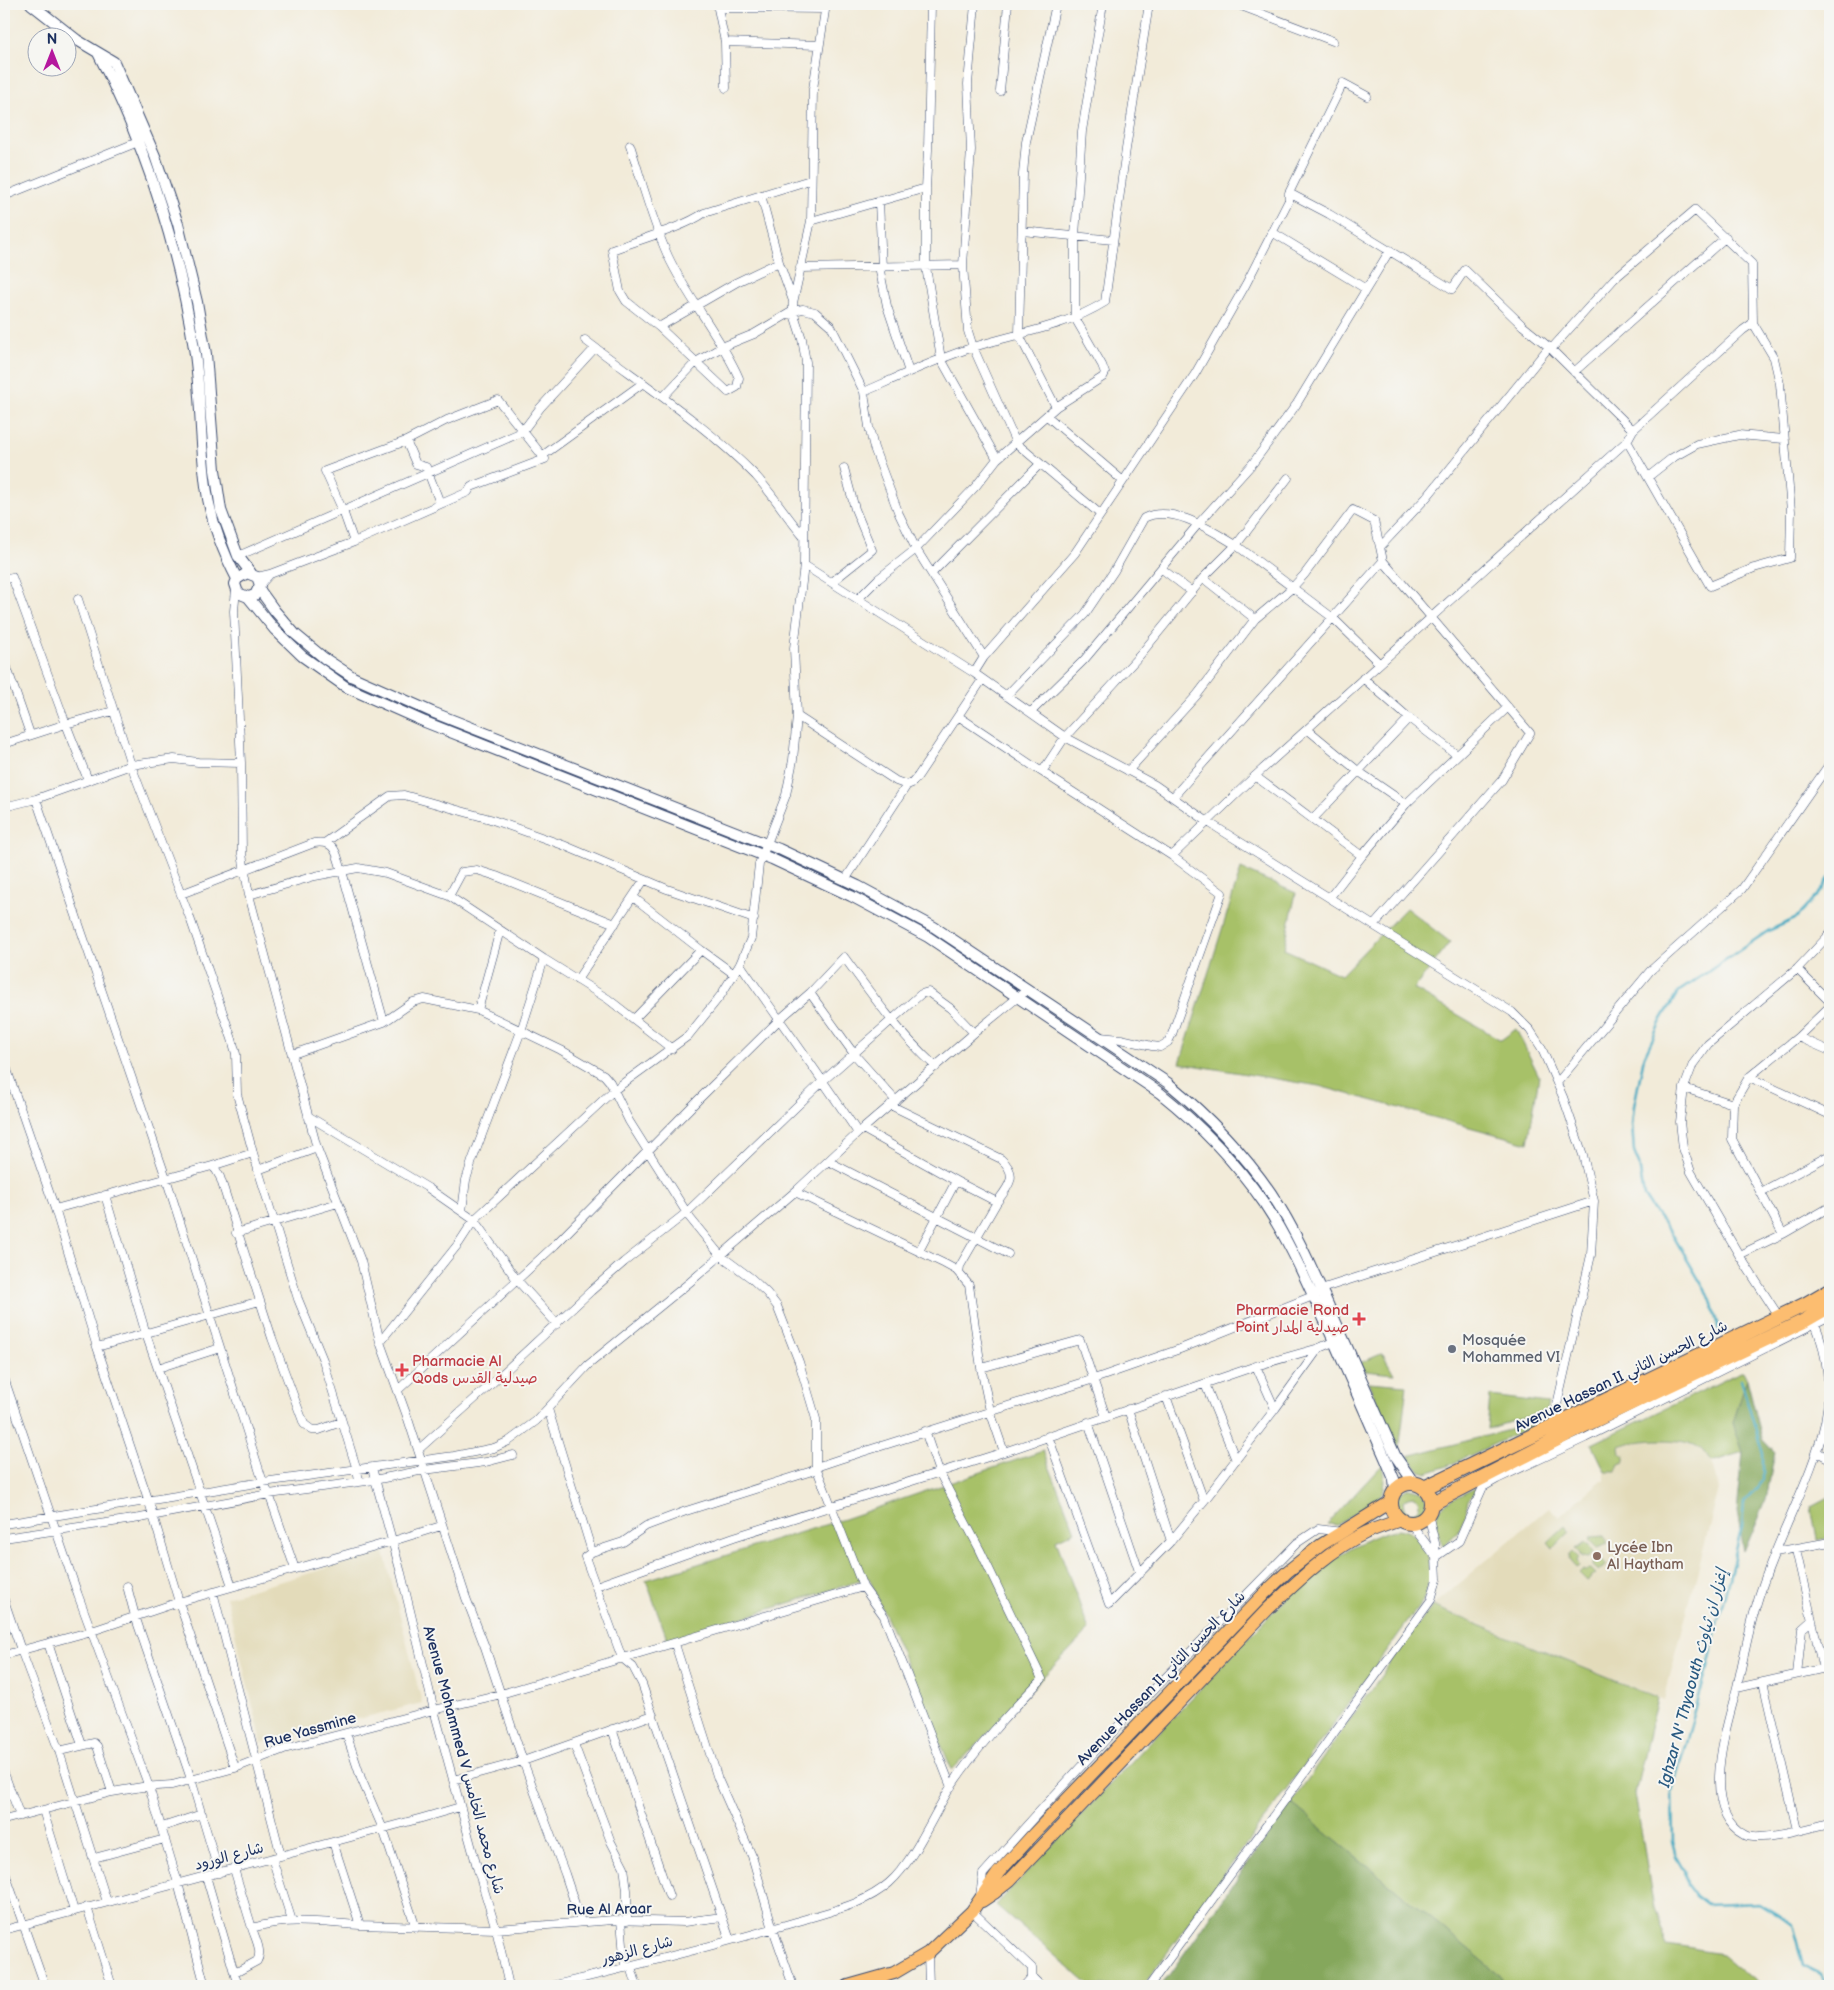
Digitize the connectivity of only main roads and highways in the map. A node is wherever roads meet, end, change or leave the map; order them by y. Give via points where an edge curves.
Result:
1 (1830, 1288) edge
2 (1830, 1306) edge
3 (1810, 1311) junction
4 (1419, 1485) junction
5 (1393, 1497) junction
6 (1430, 1509) junction
7 (1405, 1522) junction
8 (976, 1906) junction
9 (848, 1986) edge

1 - 3 highway, Avenue Hassan II شارع الحسن الثاني
2 - 3 highway, Avenue Hassan II شارع الحسن الثاني
3 - 4 highway, Avenue Hassan II شارع الحسن الثاني
3 - 6 highway, Avenue Hassan II شارع الحسن الثاني via 1581,1427
4 - 5 highway via 1407,1483
4 - 6 highway via 1428,1492
5 - 7 highway via 1392,1512
5 - 8 main road, Avenue Hassan II شارع الحسن الثاني via 1314,1550 1264,1594 998,1873
6 - 7 highway via 1424,1519
7 - 8 main road, Avenue Hassan II شارع الحسن الثاني via 1366,1533 1301,1578 1010,1880
8 - 9 main road, Avenue Hassan II شارع الحسن الثاني via 928,1953 894,1973

